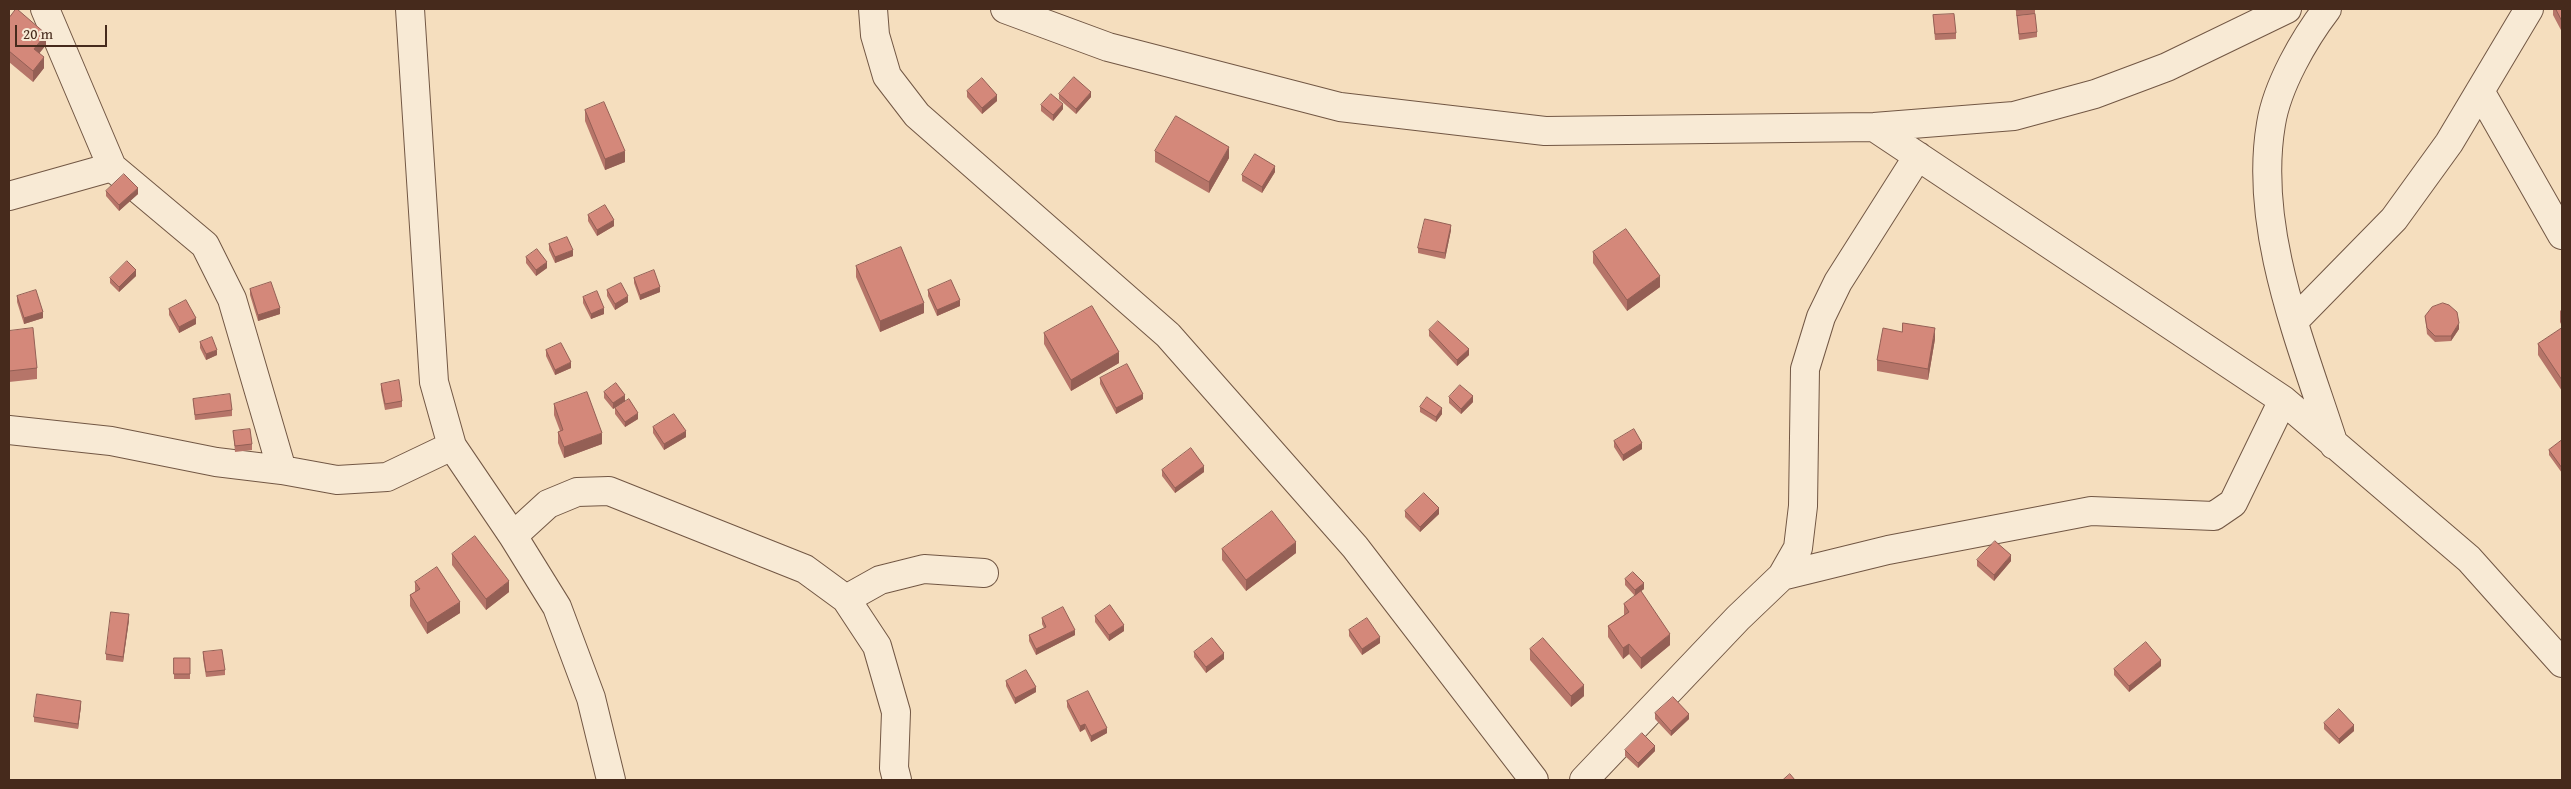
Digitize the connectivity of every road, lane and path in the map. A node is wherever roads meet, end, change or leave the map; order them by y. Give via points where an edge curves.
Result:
1 (45, 9) edge
2 (410, 9) edge
3 (873, 9) edge
4 (1005, 9) edge
5 (2288, 9) edge
6 (2327, 9) edge
7 (2529, 9) edge
8 (2480, 91) junction
9 (1874, 127) junction
10 (1918, 156) junction
11 (112, 167) junction
12 (9, 196) edge
13 (2562, 235) edge
14 (2294, 321) junction
15 (2283, 400) junction
16 (9, 430) edge
17 (2334, 444) junction
18 (452, 446) junction
19 (282, 470) junction
20 (513, 536) junction
21 (984, 572) dead end
22 (1782, 576) junction
23 (846, 599) junction
24 (2562, 663) edge
25 (611, 780) edge
26 (897, 780) edge
27 (1534, 780) edge
28 (1584, 780) edge

1 - 11 street
2 - 18 street via 434,382
3 - 27 street via 875,35 887,76 917,115 1168,335 1355,547
4 - 9 street via 1108,47 1340,107 1545,131
5 - 9 street via 2167,67 2095,94 2014,116
6 - 14 street via 2291,65 2271,122 2266,172 2272,235
7 - 8 street
8 - 13 street
8 - 14 street via 2449,143 2394,219
9 - 10 street
10 - 15 street
10 - 22 street via 1838,282 1821,316 1805,369 1803,506 1798,548
11 - 12 street
11 - 19 street via 206,245 232,299
14 - 17 street
15 - 17 street
15 - 22 street via 2233,502 2214,516 2091,510 1888,550
16 - 19 street via 111,441 216,462
17 - 24 street via 2469,559
18 - 19 street via 387,477 336,480
18 - 20 street
20 - 23 street via 548,504 577,492 609,491 805,569
20 - 25 street via 557,607 591,698
21 - 23 street via 924,569 880,580
22 - 28 street
23 - 26 street via 877,646 896,712 894,768

